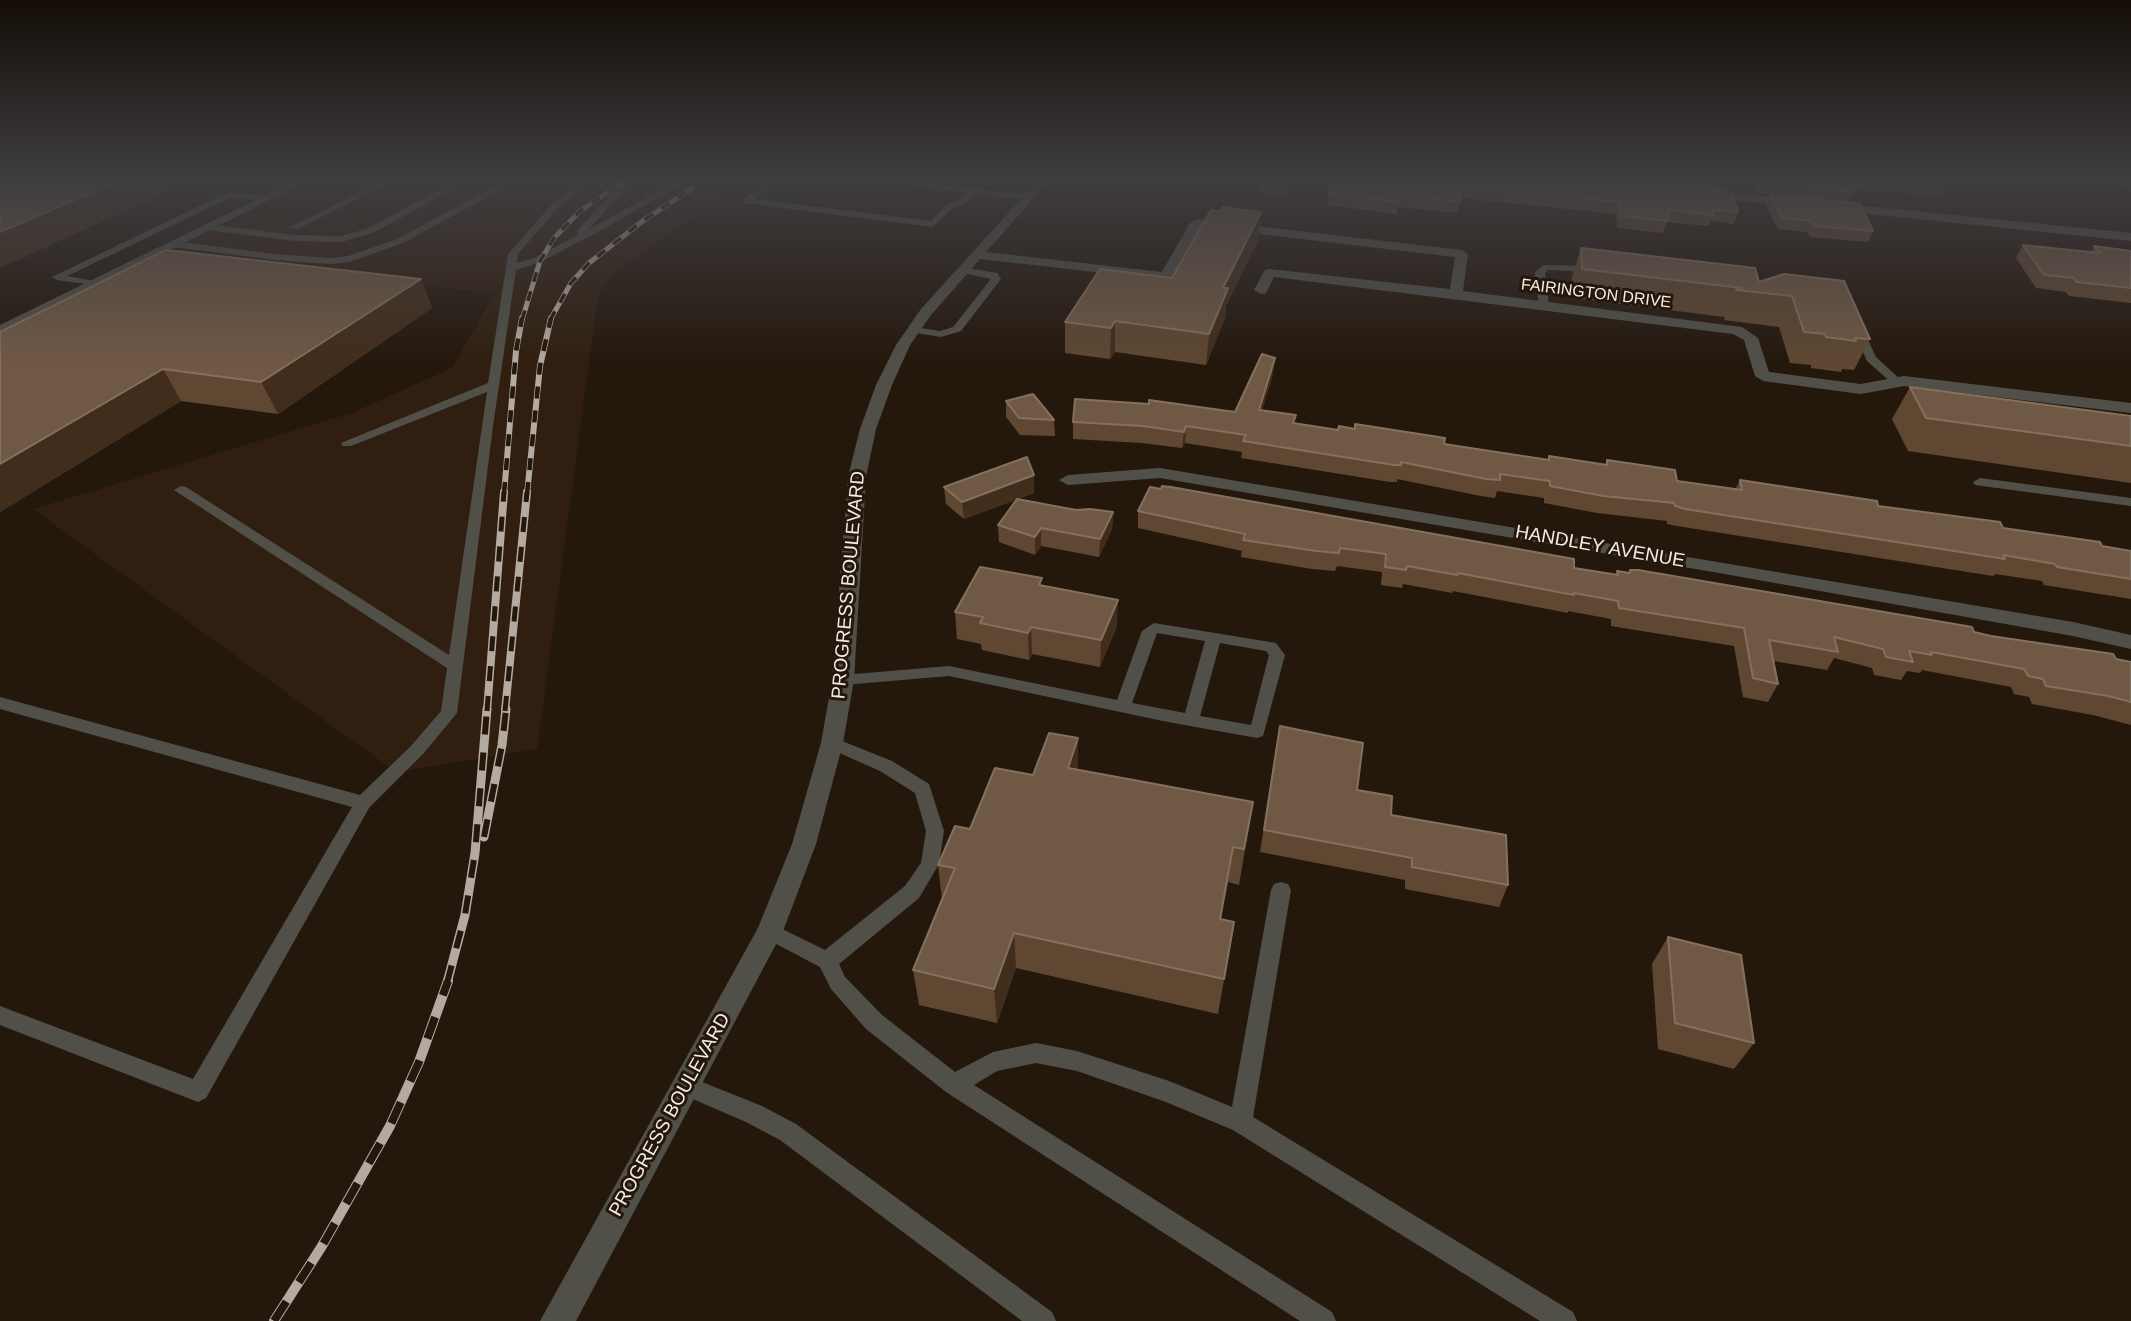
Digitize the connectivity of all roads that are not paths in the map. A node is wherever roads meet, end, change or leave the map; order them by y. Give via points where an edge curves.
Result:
1 (131, 242) edge
2 (179, 242) edge
3 (398, 242) edge
4 (524, 242) edge
5 (571, 242) edge
6 (987, 242) edge
7 (1185, 242) edge
8 (1356, 242) edge
9 (174, 244) junction
10 (976, 254) junction
11 (128, 267) junction
12 (512, 268) junction
13 (152, 270) edge
14 (962, 270) junction
15 (1609, 271) edge
16 (95, 284) junction
17 (1261, 290) dead end
18 (1456, 294) junction
19 (1544, 305) junction
20 (1855, 321) edge
21 (914, 330) junction
22 (0, 331) edge
23 (1898, 383) junction
24 (494, 385) junction
25 (2091, 404) junction
26 (2131, 408) edge
27 (2102, 422) edge
28 (347, 443) dead end
29 (1068, 480) dead end
30 (1980, 482) dead end
31 (181, 491) dead end
32 (2131, 502) edge
33 (1214, 637) junction
34 (2131, 642) edge
35 (455, 666) junction
36 (843, 680) junction
37 (0, 703) edge
38 (1123, 706) junction
39 (1191, 720) junction
40 (832, 743) junction
41 (363, 803) junction
42 (1281, 890) dead end
43 (770, 931) junction
44 (827, 961) junction
45 (0, 1015) edge
46 (954, 1085) junction
47 (687, 1086) junction
48 (1241, 1122) junction
49 (557, 1321) edge
50 (1043, 1321) edge
51 (1323, 1321) edge
52 (1564, 1321) edge

1 - 16 lane via 57,277
2 - 9 street
3 - 9 lane via 331,261
4 - 12 lane via 513,254
5 - 12 lane
6 - 10 street, PROGRESS BOULEVARD
7 - 10 street via 1166,276
8 - 18 street via 1462,254
9 - 11 street
10 - 14 street, PROGRESS BOULEVARD
11 - 13 lane
11 - 16 street
12 - 24 lane
14 - 21 street, PROGRESS BOULEVARD
14 - 21 lane via 996,279 957,330 941,334
15 - 19 lane via 1546,267 1540,272
16 - 22 street
17 - 18 street, FAIRINGTON DRIVE via 1270,273
18 - 19 street, FAIRINGTON DRIVE
19 - 23 street, FAIRINGTON DRIVE via 1737,330 1752,338 1763,376 1840,388
20 - 23 lane via 1871,359
21 - 36 street, PROGRESS BOULEVARD via 884,386 857,477
23 - 25 street, FAIRINGTON DRIVE
24 - 28 lane
24 - 35 lane
25 - 26 street, FAIRINGTON DRIVE
25 - 27 lane
29 - 34 street, HANDLEY AVENUE via 1160,474
30 - 32 lane
31 - 35 lane
33 - 38 lane via 1150,631
33 - 39 lane
33 - 39 lane via 1270,647 1278,655 1257,732
35 - 41 lane via 449,713
36 - 38 lane via 949,671
36 - 40 street, PROGRESS BOULEVARD
37 - 41 lane
38 - 39 lane
40 - 43 street, PROGRESS BOULEVARD via 804,844
40 - 44 lane via 886,766 923,789 935,831 930,864 912,892
41 - 45 lane via 198,1091
42 - 48 lane
43 - 44 lane
43 - 47 street, PROGRESS BOULEVARD
44 - 46 lane via 838,983 874,1021
46 - 48 lane via 993,1062 1036,1053 1077,1061
46 - 51 lane
47 - 49 street, PROGRESS BOULEVARD
47 - 50 lane via 788,1132
48 - 52 lane

